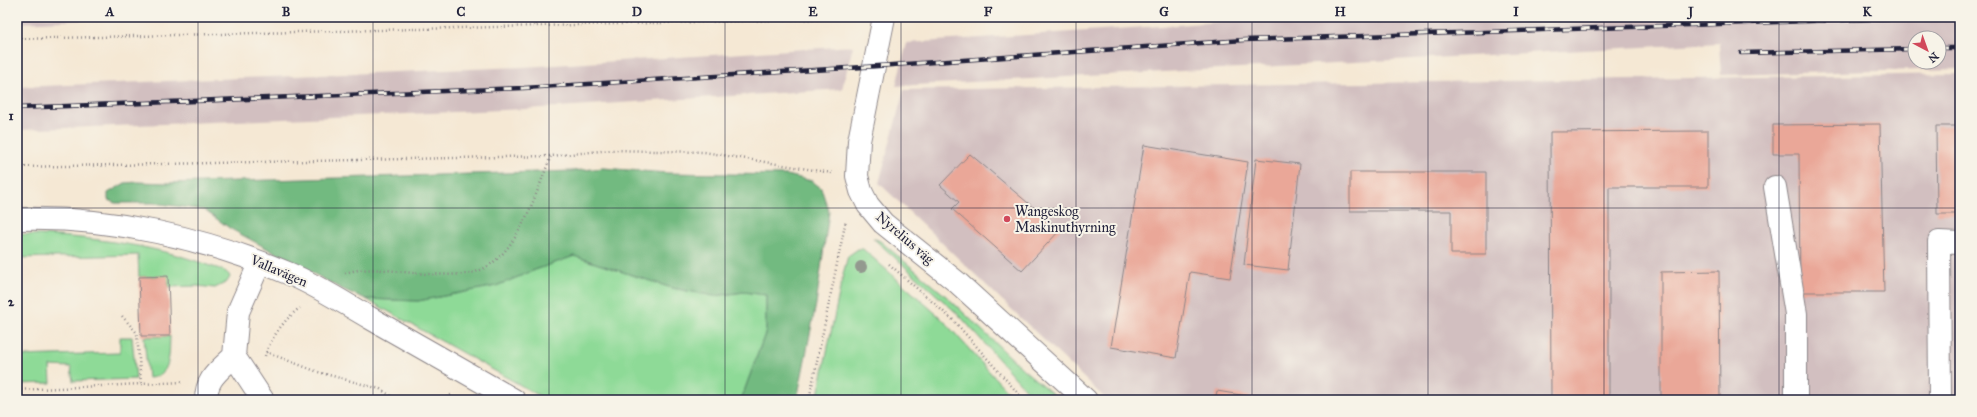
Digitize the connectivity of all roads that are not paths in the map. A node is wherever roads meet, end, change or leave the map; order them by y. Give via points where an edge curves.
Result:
1 (875, 17) edge
2 (1775, 187) dead end
3 (17, 219) edge
4 (1960, 243) edge
5 (260, 262) junction
6 (234, 356) junction
7 (208, 390) edge
8 (260, 396) edge
9 (514, 400) edge
10 (1086, 400) edge
11 (1796, 400) edge
12 (1940, 400) edge

1 - 10 street, Nyrelius väg via 857,176 868,205 883,223 958,283
2 - 11 street via 1796,314
3 - 5 street, Vallavägen via 78,221 131,227 196,240
4 - 12 street via 1939,242
5 - 6 street via 238,312
5 - 9 street, Vallavägen via 325,292
6 - 7 street
6 - 8 street

